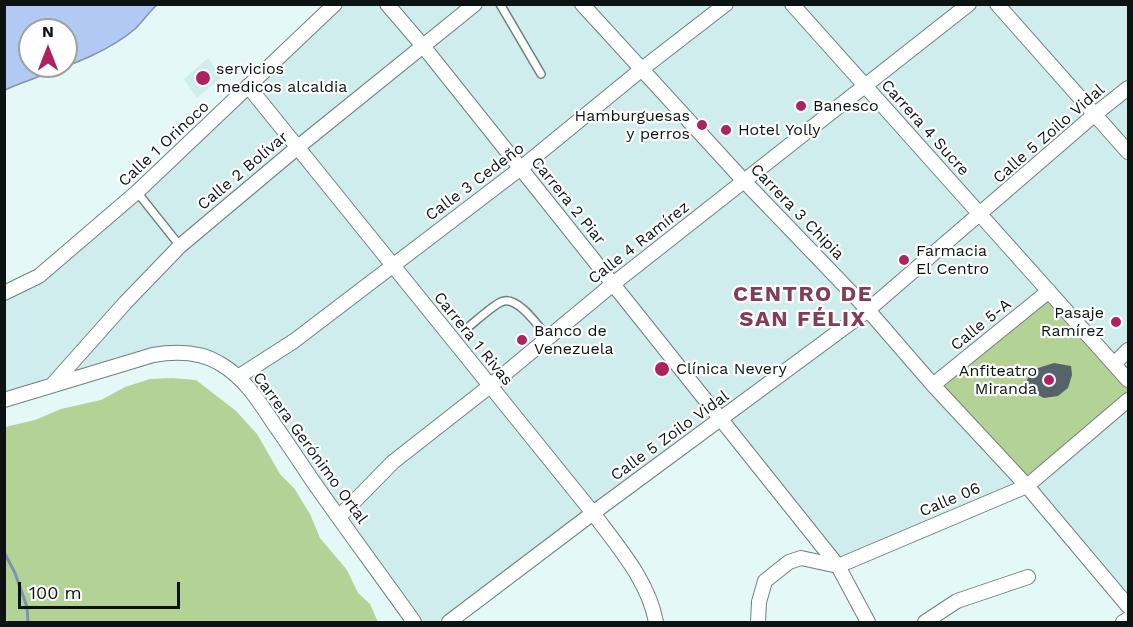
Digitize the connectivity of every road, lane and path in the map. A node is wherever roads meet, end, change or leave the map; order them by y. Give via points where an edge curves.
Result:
1 (335, 4) edge
2 (387, 4) edge
3 (475, 4) edge
4 (500, 4) edge
5 (582, 4) edge
6 (726, 4) edge
7 (792, 4) edge
8 (969, 4) edge
9 (997, 4) edge
10 (423, 46) junction
11 (642, 69) junction
12 (541, 74) dead end
13 (248, 86) junction
14 (866, 87) junction
15 (1128, 88) edge
16 (1095, 115) junction
17 (298, 147) junction
18 (1128, 152) edge
19 (521, 168) junction
20 (744, 181) junction
21 (137, 192) junction
22 (981, 214) junction
23 (180, 246) junction
24 (392, 265) junction
25 (613, 284) junction
26 (1049, 291) junction
27 (4, 293) edge
28 (868, 310) junction
29 (466, 329) dead end
30 (548, 338) junction
31 (1128, 350) edge
32 (1114, 364) junction
33 (238, 377) junction
34 (1128, 380) edge
35 (53, 384) junction
36 (933, 385) junction
37 (490, 386) junction
38 (4, 400) edge
39 (1128, 400) edge
40 (722, 419) junction
41 (1027, 486) junction
42 (593, 513) junction
43 (339, 517) junction
44 (838, 566) junction
45 (1028, 577) dead end
46 (1128, 606) edge
47 (1128, 619) edge
48 (414, 622) edge
49 (449, 622) edge
50 (656, 622) edge
51 (758, 622) edge
52 (868, 622) edge
53 (925, 622) edge
54 (1123, 622) edge

1 - 13 street, Calle 1 Orinoco
2 - 10 street, Carrera 2 Piar
3 - 10 street, Calle 2 Bolívar
4 - 12 lane
5 - 11 street, Carrera 3 Chipia
6 - 11 street, Calle 3 Cedeño
7 - 14 street, Carrera 4 Sucre
8 - 14 street, Calle 4 Ramírez
9 - 16 street
10 - 17 street, Calle 2 Bolívar
10 - 19 street, Carrera 2 Piar
11 - 19 street, Calle 3 Cedeño
11 - 20 street, Carrera 3 Chipia
13 - 17 street, Carrera 1 Rivas
13 - 21 street, Calle 1 Orinoco
14 - 20 street, Calle 4 Ramírez
14 - 22 street, Carrera 4 Sucre
15 - 16 street, Calle 5 Zoilo Vidal
16 - 18 street
16 - 22 street, Calle 5 Zoilo Vidal
17 - 23 street, Calle 2 Bolívar
17 - 24 street, Carrera 1 Rivas
19 - 24 street, Calle 3 Cedeño
19 - 25 street, Carrera 2 Piar
20 - 25 street, Calle 4 Ramírez
20 - 28 street, Carrera 3 Chipia
21 - 23 lane
21 - 27 street, Calle 1 Orinoco via 39,276
22 - 26 street, Carrera 4 Sucre
22 - 28 street, Calle 5 Zoilo Vidal
23 - 35 street, Calle 2 Bolívar
24 - 33 street, Calle 3 Cedeño via 294,341
24 - 37 street, Carrera 1 Rivas
25 - 30 street, Calle 4 Ramírez
25 - 40 street, Carrera 2 Piar
26 - 32 street, Carrera 4 Sucre
26 - 36 street, Calle 5-A
28 - 36 street, Carrera 3 Chipia
28 - 40 street, Calle 5 Zoilo Vidal
29 - 30 lane via 502,301 512,301
30 - 37 street, Calle 4 Ramírez
31 - 32 street
32 - 34 street, Carrera 4 Sucre
33 - 35 street, Carrera Gerónimo Ortal via 210,358 176,352 137,359
33 - 43 street, Carrera Gerónimo Ortal via 252,391
35 - 38 street, Carrera Gerónimo Ortal
36 - 41 street, Carrera 3 Chipia
37 - 42 street, Carrera 1 Rivas
37 - 43 street, Calle 4 Ramírez via 393,462
39 - 41 street, Calle 06
40 - 42 street, Calle 5 Zoilo Vidal
40 - 44 street, Carrera 2 Piar
41 - 44 street, Calle 06
41 - 46 street, Carrera 3 Chipia
42 - 49 street, Calle 5 Zoilo Vidal
42 - 50 street, Carrera 1 Rivas via 635,569
43 - 48 street, Carrera Gerónimo Ortal
44 - 51 street via 801,558 789,562 765,581
44 - 52 street, Carrera 2 Piar
45 - 53 street via 957,601
47 - 54 street

